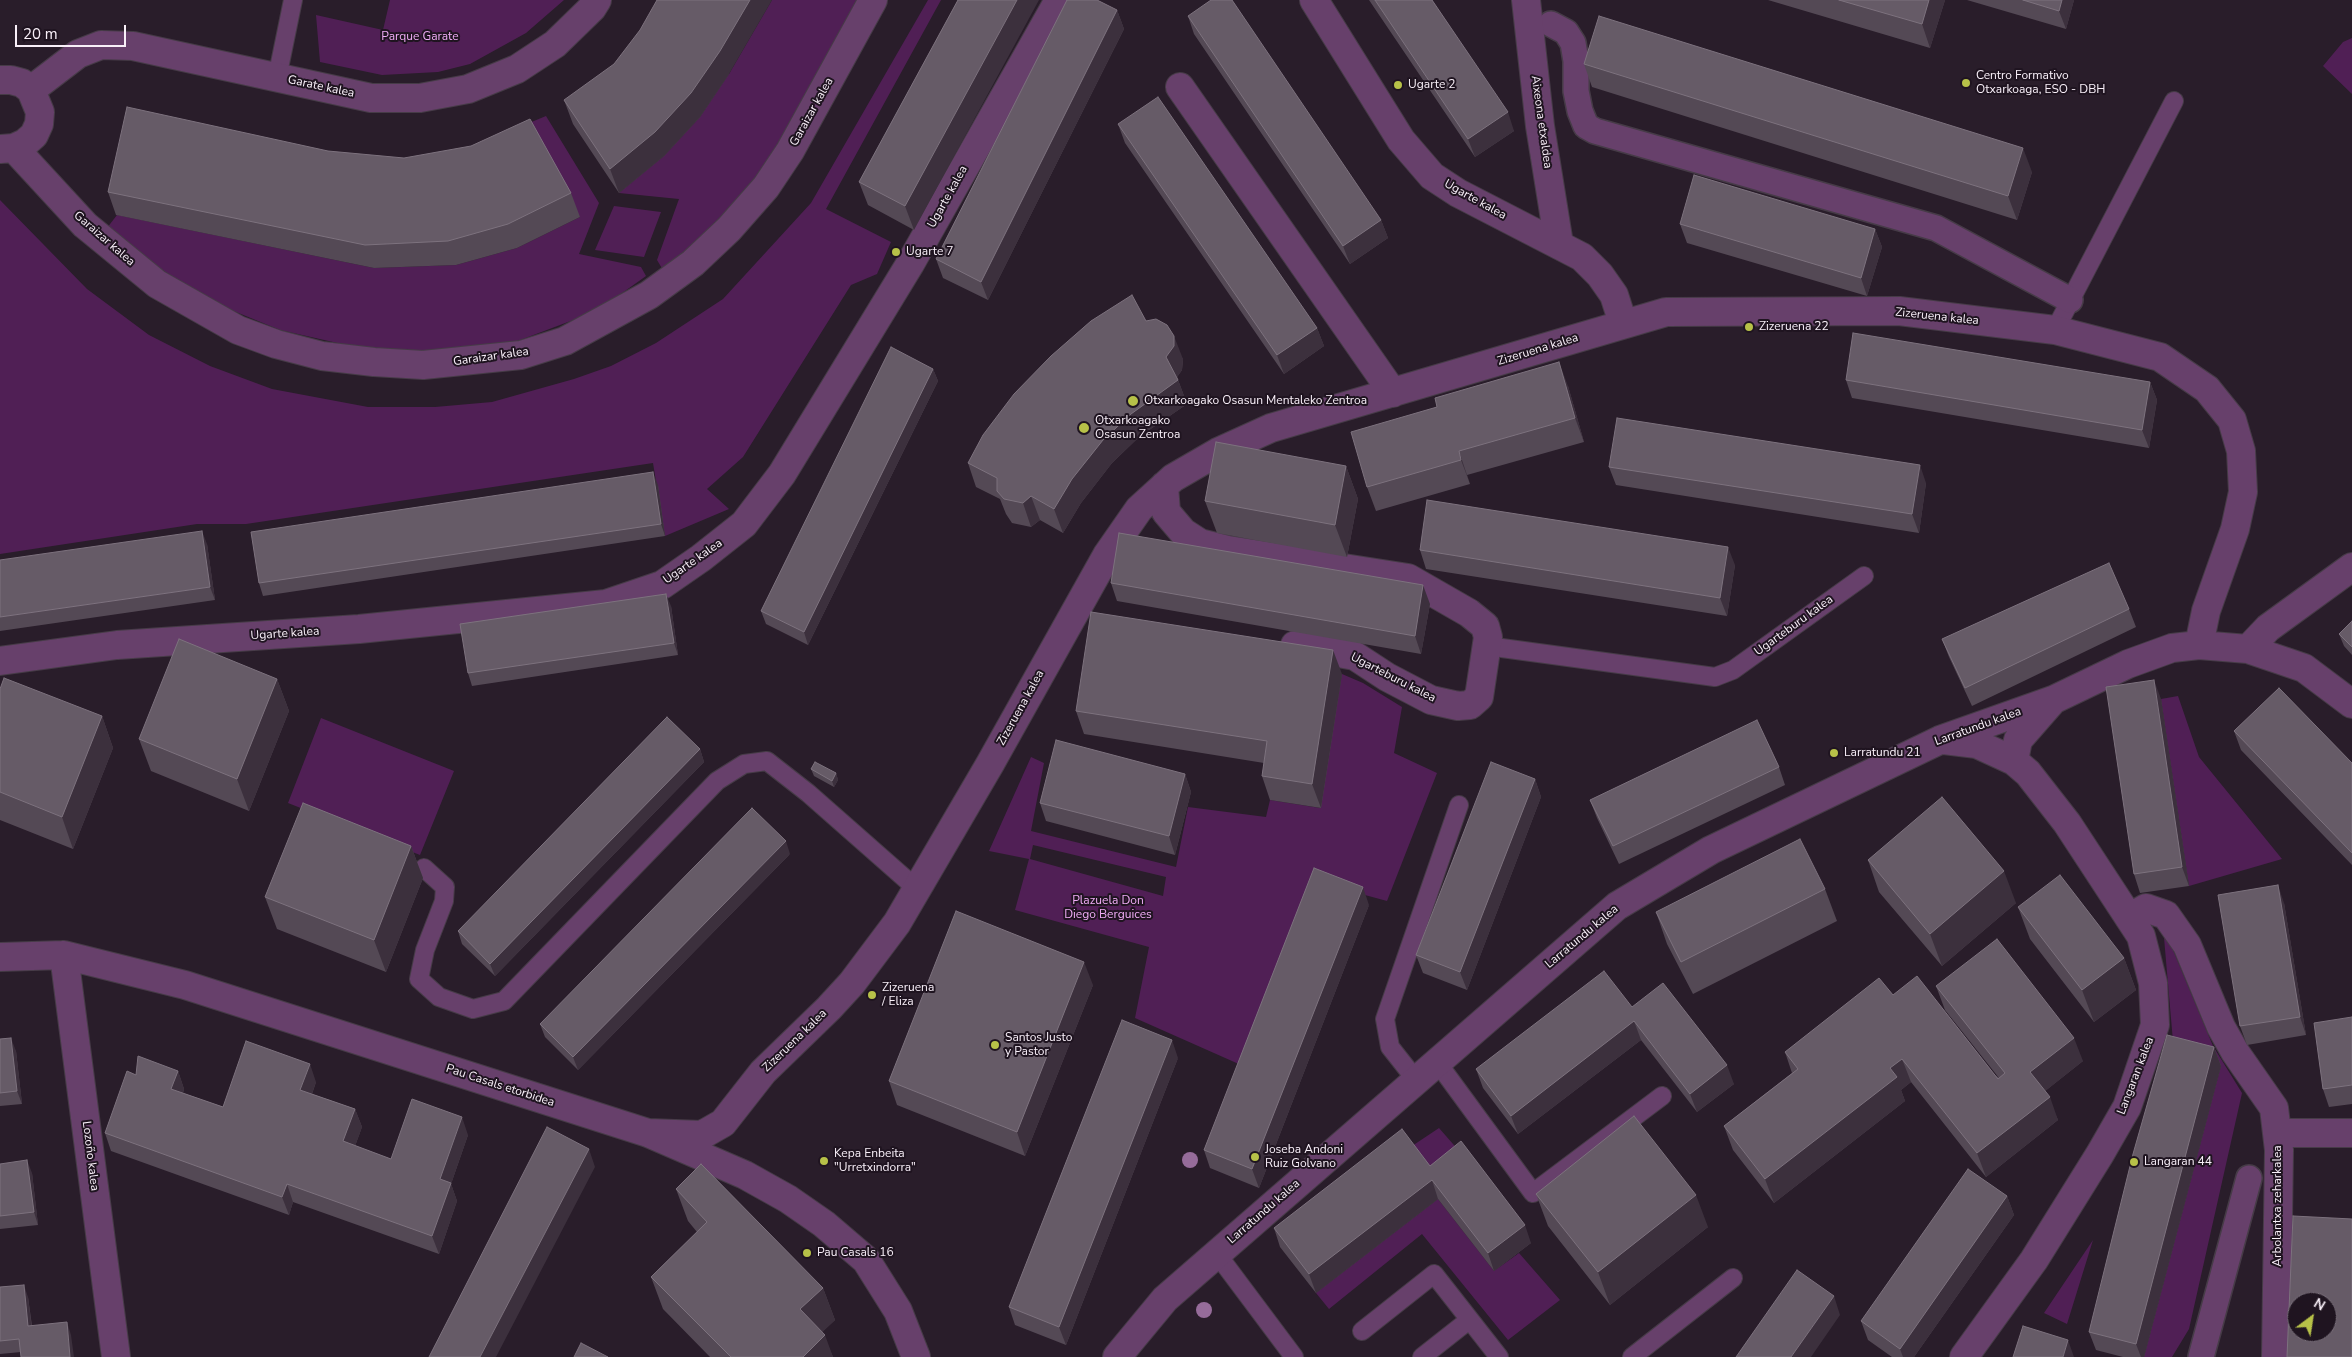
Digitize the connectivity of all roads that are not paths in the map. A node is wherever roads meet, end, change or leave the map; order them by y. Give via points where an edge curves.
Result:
1 (293, 0) edge
2 (597, 0) edge
3 (873, 0) edge
4 (1059, 0) edge
5 (1314, 0) edge
6 (1526, 0) edge
7 (1551, 24) dead end
8 (277, 78) junction
9 (0, 80) edge
10 (1180, 87) dead end
11 (31, 90) junction
12 (2174, 101) dead end
13 (7, 149) edge
14 (1559, 244) junction
15 (2070, 300) junction
16 (1623, 323) junction
17 (2054, 330) junction
18 (1393, 393) junction
19 (1164, 486) junction
20 (2352, 567) edge
21 (1864, 576) dead end
22 (1077, 610) junction
23 (1104, 615) edge
24 (1274, 642) edge
25 (2199, 645) junction
26 (1487, 646) junction
27 (2248, 649) junction
28 (0, 662) edge
29 (2054, 700) junction
30 (2352, 704) edge
31 (1940, 740) junction
32 (2014, 760) junction
33 (1458, 805) dead end
34 (424, 868) dead end
35 (917, 889) junction
36 (2129, 918) junction
37 (64, 955) junction
38 (0, 957) edge
39 (1437, 1062) junction
40 (1416, 1080) junction
41 (1662, 1096) dead end
42 (723, 1123) junction
43 (2277, 1132) junction
44 (648, 1133) junction
45 (2352, 1133) edge
46 (745, 1175) junction
47 (2250, 1178) dead end
48 (1217, 1254) junction
49 (1734, 1278) dead end
50 (1470, 1320) junction
51 (1362, 1331) dead end
52 (116, 1357) edge
53 (916, 1357) edge
54 (1117, 1357) edge
55 (1294, 1357) edge
56 (1422, 1357) edge
57 (1499, 1357) edge
58 (1632, 1357) edge
59 (1964, 1357) edge
60 (2201, 1357) edge
61 (2276, 1357) edge

1 - 8 lane
2 - 8 street, Garate kalea via 555,44 516,69 468,89 420,98 371,98
3 - 13 street, Garaizar kalea via 790,151 766,188 729,228 693,263 649,295 565,342 522,355 423,366 374,362 322,356 238,330 157,284 85,225
4 - 28 street, Ugarte kalea via 910,264 782,474 744,524 662,585 606,604 359,629 116,645
5 - 14 street, Ugarte kalea via 1401,140 1432,176 1458,193
6 - 14 street, Aixeona etxaldea via 1540,126
7 - 15 street via 1566,32 1573,43 1580,111 1586,126 1595,131 1936,228
8 - 11 street, Garate kalea via 133,46 101,45 78,54
9 - 11 street via 11,80
10 - 18 street
11 - 13 street via 40,112 39,124 25,143
12 - 15 lane
14 - 16 street, Ugarte kalea via 1582,257 1600,275 1614,296
15 - 17 lane
16 - 17 street, Zizeruena kalea via 1666,312 1899,311
16 - 18 street, Zizeruena kalea via 1563,344
17 - 25 street, Zizeruena kalea via 2160,357 2207,389 2232,420 2241,451 2243,492 2235,530 2206,611
18 - 19 street, Zizeruena kalea via 1271,428 1218,452
19 - 22 street, Zizeruena kalea via 1139,508 1107,555
19 - 26 street, Ugarteburu kalea via 1166,512 1183,532 1200,543 1408,578 1469,613 1485,626
20 - 27 street via 2268,628
21 - 26 lane, Ugarteburu kalea via 1733,670 1715,677
22 - 23 street
22 - 35 street, Zizeruena kalea
24 - 26 street, Ugarteburu kalea via 1355,656 1386,677 1432,700 1458,706 1470,705 1479,696
25 - 27 street
25 - 29 street, Larratundu kalea via 2172,648 2128,664
27 - 30 street via 2304,668
29 - 31 street, Larratundu kalea
29 - 32 street via 2018,740
31 - 32 street, Langaran kalea via 1976,744
31 - 39 street, Larratundu kalea via 1711,850 1617,906
32 - 36 street, Langaran kalea via 2067,823
33 - 40 lane via 1385,1019 1390,1047
34 - 35 lane via 445,887 444,901 425,950 419,979 439,997 473,1009 504,1000 717,781 744,764 767,761
35 - 42 street, Zizeruena kalea via 897,923 852,982 764,1072
36 - 43 street, Arbolantxa zeharkalea via 2146,908 2166,915 2187,945 2221,1027 2274,1108
36 - 59 street, Langaran kalea via 2141,936 2153,983 2155,1025 2127,1107 2034,1260
37 - 38 street, Pau Casals etorbidea
37 - 44 street, Pau Casals etorbidea via 184,985
37 - 52 street, Lozoño kalea
39 - 40 street, Larratundu kalea
39 - 41 lane via 1533,1193
40 - 48 street, Larratundu kalea
42 - 44 street via 702,1135
42 - 46 street via 729,1152
43 - 45 street
43 - 61 street, Arbolantxa zeharkalea
44 - 46 street, Pau Casals etorbidea
46 - 53 street, Pau Casals etorbidea via 824,1224 866,1260 898,1311
47 - 60 street
48 - 54 street, Larratundu kalea via 1165,1299
48 - 55 lane
49 - 58 lane
50 - 51 lane via 1434,1274
50 - 56 lane
50 - 57 lane

